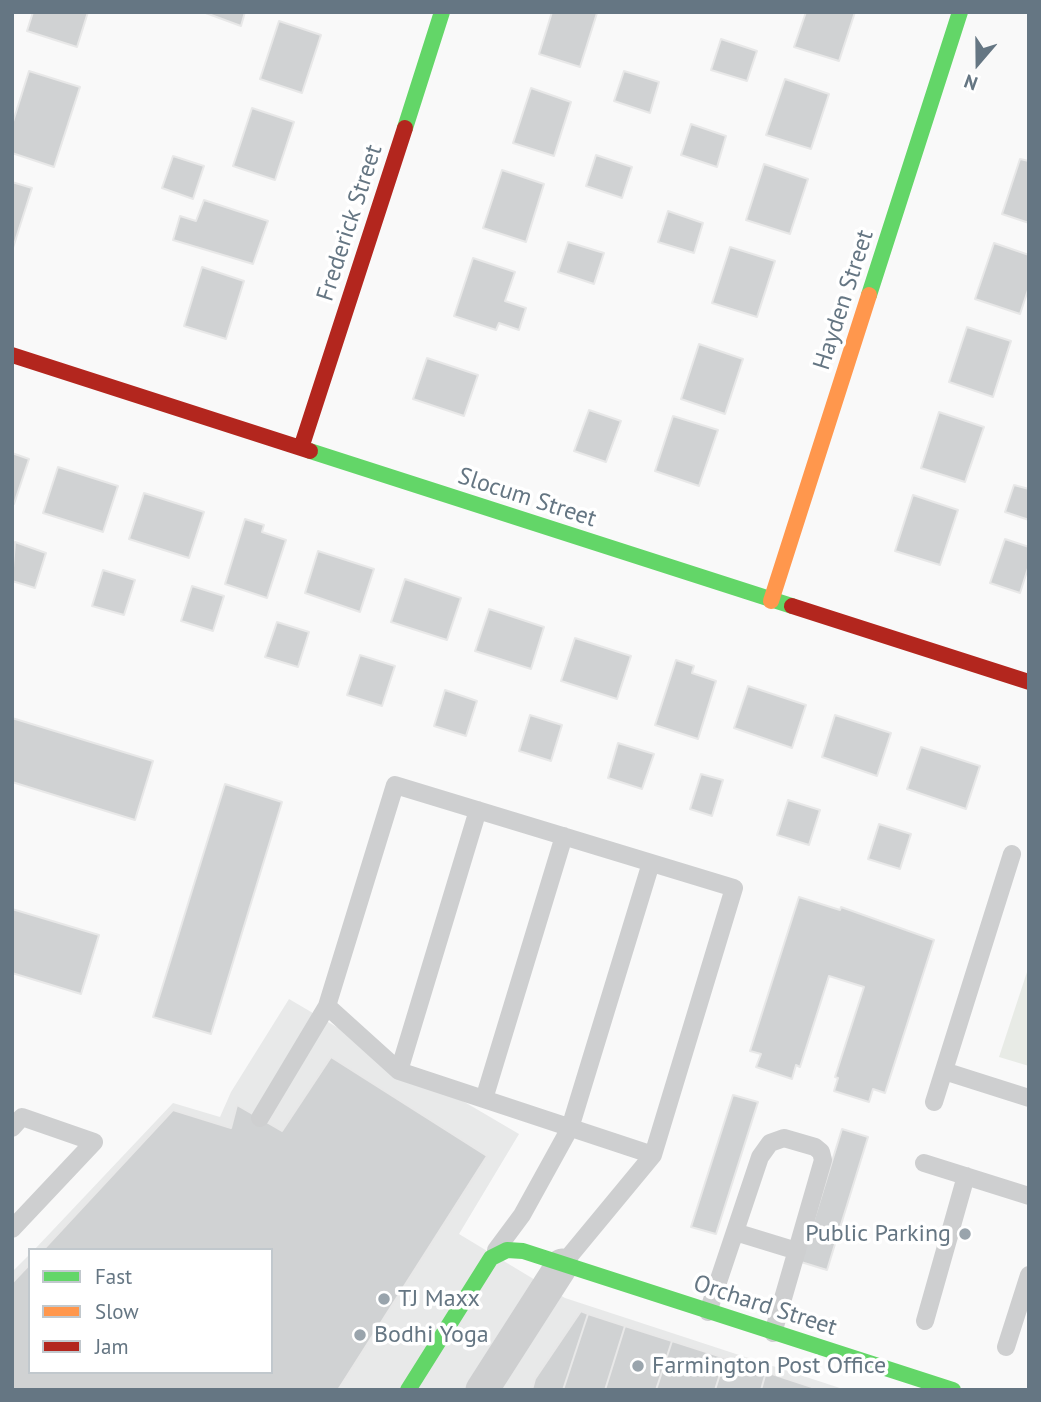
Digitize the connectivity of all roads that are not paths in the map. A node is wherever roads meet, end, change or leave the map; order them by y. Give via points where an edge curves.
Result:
1 (442, 12) edge
2 (960, 12) edge
3 (12, 355) edge
4 (301, 448) junction
5 (771, 601) junction
6 (1029, 682) edge
7 (478, 810) junction
8 (564, 836) junction
9 (1012, 854) dead end
10 (651, 863) junction
11 (327, 1006) junction
12 (399, 1071) junction
13 (944, 1071) junction
14 (1029, 1098) edge
15 (484, 1099) junction
16 (934, 1102) dead end
17 (260, 1118) dead end
18 (12, 1128) edge
19 (570, 1128) junction
20 (653, 1155) junction
21 (925, 1163) dead end
22 (966, 1176) junction
23 (1029, 1196) edge
24 (12, 1229) edge
25 (735, 1231) junction
26 (797, 1251) junction
27 (491, 1258) junction
28 (562, 1265) junction
29 (1029, 1275) edge
30 (708, 1312) junction
31 (925, 1321) dead end
32 (773, 1333) junction
33 (1006, 1347) dead end
34 (408, 1390) edge
35 (482, 1390) edge
36 (953, 1390) edge

1 - 4 street, Frederick Street
2 - 5 street, Hayden Street
3 - 4 street, Slocum Street
4 - 5 street, Slocum Street
5 - 6 street, Slocum Street
7 - 8 lane
7 - 11 lane via 395,785
7 - 12 lane
8 - 10 lane
8 - 15 lane
9 - 13 lane
10 - 19 lane
10 - 20 lane via 734,888
11 - 12 lane
11 - 17 lane
12 - 15 lane
13 - 14 lane
13 - 16 lane
15 - 19 lane
18 - 24 lane via 22,1117 93,1142
19 - 20 lane
19 - 27 lane via 522,1215
20 - 28 lane
21 - 22 lane
22 - 23 lane
22 - 31 lane
25 - 26 lane
25 - 26 lane via 760,1157 770,1143 784,1138 815,1147 823,1160
25 - 30 lane
26 - 32 lane
27 - 28 street, Orchard Street via 507,1250 523,1251
27 - 34 street
28 - 30 street, Orchard Street
28 - 35 street
29 - 33 lane
30 - 32 street, Orchard Street
32 - 36 street, Orchard Street

